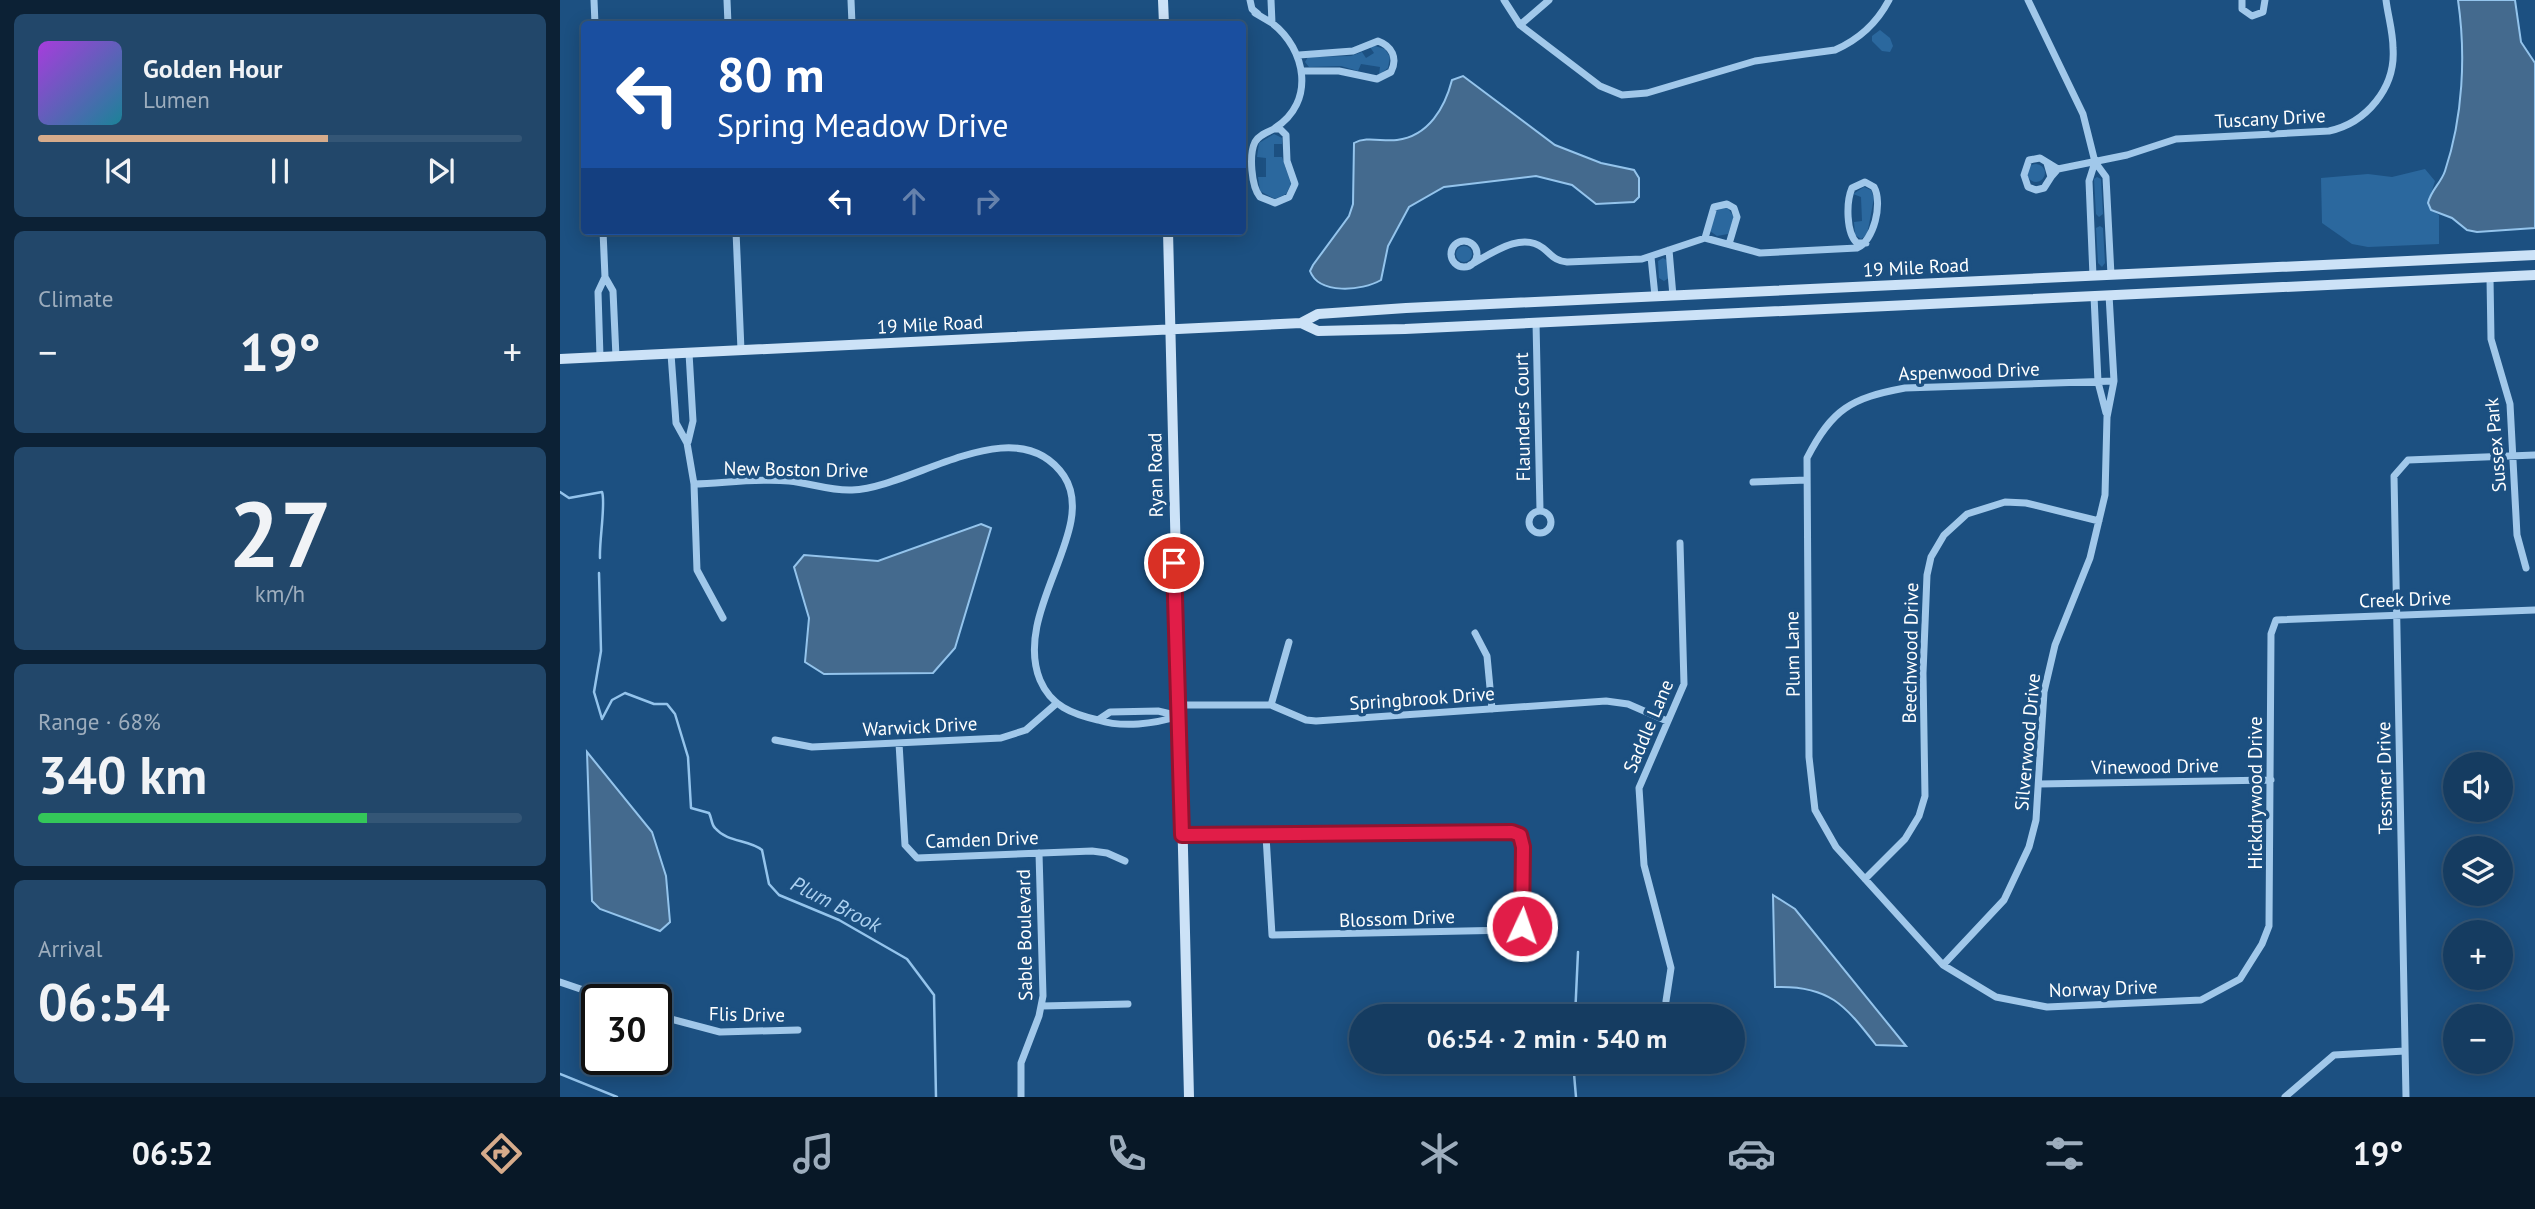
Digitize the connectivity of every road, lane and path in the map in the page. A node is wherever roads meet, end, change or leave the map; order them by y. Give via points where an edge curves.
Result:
1 (594, 0) edge
2 (727, 0) edge
3 (851, 0) edge
4 (1163, 0) edge
5 (1250, 0) edge
6 (1271, 0) edge
7 (1504, 0) edge
8 (1549, 0) edge
9 (1889, 0) edge
10 (2028, 0) edge
11 (2265, 0) edge
12 (2386, 0) edge
13 (2241, 2) edge
14 (1271, 9) junction
15 (1255, 13) junction
16 (595, 21) edge
17 (728, 21) edge
18 (852, 21) edge
19 (1164, 21) edge
20 (1272, 23) junction
21 (1520, 25) junction
22 (1299, 55) junction
23 (1302, 71) junction
24 (1286, 119) junction
25 (1273, 129) junction
26 (1286, 135) junction
27 (2095, 162) junction
28 (2047, 163) junction
29 (2058, 169) junction
30 (2051, 177) junction
31 (603, 235) edge
32 (736, 235) edge
33 (1168, 235) edge
34 (1850, 235) junction
35 (1705, 238) junction
36 (1866, 243) junction
37 (1729, 244) junction
38 (1851, 249) junction
39 (1669, 250) junction
40 (1477, 251) junction
41 (1489, 255) junction
42 (2535, 255) edge
43 (1651, 257) junction
44 (2457, 259) junction
45 (1470, 265) junction
46 (2155, 273) junction
47 (2111, 275) junction
48 (2535, 275) edge
49 (2093, 276) junction
50 (605, 278) junction
51 (2490, 278) junction
52 (2449, 279) junction
53 (1993, 281) junction
54 (2148, 294) junction
55 (1676, 295) junction
56 (2109, 295) junction
57 (1655, 296) junction
58 (2094, 296) junction
59 (1987, 301) junction
60 (1506, 303) junction
61 (1347, 312) junction
62 (1672, 316) junction
63 (1536, 323) junction
64 (1301, 324) junction
65 (1497, 324) junction
66 (1171, 329) junction
67 (1343, 330) junction
68 (741, 350) junction
69 (689, 353) junction
70 (671, 354) junction
71 (600, 357) junction
72 (616, 357) junction
73 (560, 359) edge
74 (2114, 381) junction
75 (2098, 382) junction
76 (2107, 417) junction
77 (1832, 418) joint
78 (687, 443) junction
79 (2514, 455) junction
80 (2535, 455) edge
81 (1807, 481) junction
82 (1753, 482) dead end
83 (694, 484) junction
84 (1540, 510) dead end
85 (2099, 521) junction
86 (1680, 543) dead end
87 (2526, 568) dead end
88 (2535, 610) edge
89 (2397, 615) junction
90 (723, 618) dead end
91 (2276, 620) joint
92 (1475, 633) dead end
93 (1289, 642) dead end
94 (1057, 703) junction
95 (1272, 705) junction
96 (1492, 709) junction
97 (1179, 710) junction
98 (1667, 721) junction
99 (775, 740) dead end
100 (900, 743) junction
101 (2272, 779) junction
102 (2039, 784) junction
103 (1182, 835) junction
104 (1266, 836) junction
105 (1039, 853) junction
106 (1125, 861) dead end
107 (1865, 879) junction
108 (2251, 963) joint
109 (1944, 965) junction
110 (560, 982) edge
111 (581, 989) edge
112 (1666, 1001) dead end
113 (1128, 1004) dead end
114 (1042, 1006) junction
115 (672, 1019) edge
116 (798, 1030) dead end
117 (2405, 1051) junction
118 (1021, 1097) edge
119 (1189, 1097) edge
120 (2285, 1097) edge
121 (2406, 1097) edge

1 - 16 street
2 - 17 street
3 - 18 street
4 - 19 main road
5 - 15 street
6 - 14 street
7 - 21 street
8 - 21 street
9 - 21 street via 1847,45 1755,61 1631,95 1600,86
10 - 27 street via 2088,125
11 - 13 street via 2265,8 2256,16 2245,12
12 - 27 street, Tuscany Drive via 2393,48 2390,72 2378,100 2353,123 2329,131 2176,139
14 - 15 street
14 - 20 street
15 - 20 street
20 - 22 street
22 - 23 street
22 - 23 street via 1353,51 1378,41 1389,46 1394,57 1391,72 1377,79 1339,71
23 - 24 street via 1300,96
24 - 25 street
24 - 26 street
25 - 26 street
25 - 26 street via 1256,140 1253,150 1255,188 1269,202 1286,200 1294,188
27 - 29 street, Tuscany Drive
27 - 47 street via 2106,177
27 - 49 street via 2089,181
28 - 29 street
28 - 30 street
28 - 30 street via 2040,158 2029,160 2025,181 2036,190
29 - 30 street
31 - 50 street
32 - 68 street
33 - 66 main road, Ryan Road
34 - 36 street via 1857,243
34 - 36 street via 1849,192 1865,182 1878,195
34 - 38 street
35 - 37 street
35 - 37 street via 1714,207 1727,204 1737,218
35 - 39 street
36 - 38 street
37 - 38 street via 1760,253
39 - 43 street
39 - 55 street
40 - 41 street
40 - 45 street
40 - 45 street via 1468,242 1453,247 1455,263
41 - 43 street via 1528,241 1567,262
41 - 45 street
42 - 44 main road, 19 Mile Road
43 - 57 street
44 - 46 main road, 19 Mile Road
44 - 52 main road via 2447,267
46 - 47 main road, 19 Mile Road
46 - 54 main road via 2158,286
47 - 49 main road, 19 Mile Road
48 - 51 main road, 19 Mile Road
49 - 53 main road, 19 Mile Road
50 - 71 street via 598,292
50 - 72 street via 613,291
51 - 52 main road, 19 Mile Road
51 - 79 street, Sussex Park via 2491,339 2510,404
52 - 54 main road, 19 Mile Road
53 - 55 main road, 19 Mile Road
53 - 59 main road via 1984,291
54 - 56 main road, 19 Mile Road
55 - 57 main road, 19 Mile Road
55 - 62 main road via 1681,309
56 - 58 main road, 19 Mile Road
56 - 74 street, Silverwood Drive
57 - 60 main road, 19 Mile Road
58 - 59 main road, 19 Mile Road
58 - 75 street, Silverwood Drive
59 - 62 main road, 19 Mile Road
60 - 61 main road, 19 Mile Road
60 - 65 main road via 1496,311
61 - 64 main road, 19 Mile Road via 1318,314
61 - 67 main road via 1340,320
62 - 63 main road, 19 Mile Road
63 - 65 main road, 19 Mile Road
63 - 84 street, Flaunders Court
64 - 66 main road, 19 Mile Road
64 - 67 main road, 19 Mile Road via 1318,331
65 - 67 main road, 19 Mile Road
66 - 68 main road, 19 Mile Road
66 - 97 main road, Ryan Road
68 - 69 main road, 19 Mile Road
69 - 70 main road, 19 Mile Road
69 - 78 street via 693,421
70 - 72 main road, 19 Mile Road
70 - 78 street via 676,423
71 - 72 main road, 19 Mile Road
71 - 73 main road, 19 Mile Road
74 - 75 street, Aspenwood Drive
74 - 76 street, Silverwood Drive
75 - 76 street, Silverwood Drive
75 - 77 street, Aspenwood Drive via 1905,388 1851,402
76 - 85 street, Silverwood Drive via 2105,495
77 - 81 street, Plum Lane via 1807,458
78 - 83 street
79 - 80 street
79 - 87 street, Sussex Park via 2517,536
79 - 89 street, Tessmer Drive via 2405,462 2393,476
81 - 82 street
81 - 107 street, Plum Lane via 1809,744 1815,810 1836,847
83 - 90 street via 697,570
83 - 94 street, New Boston Drive via 783,481 864,489 904,479 970,451 1032,451 1055,465 1070,486 1073,510 1038,615 1034,648 1042,683
85 - 102 street, Silverwood Drive via 2090,558 2055,645 2044,692
85 - 107 street, Beechwood Drive via 2005,502 1967,514 1944,535 1927,575 1925,796 1905,839
86 - 98 street, Saddle Lane via 1686,673
88 - 89 street, Creek Drive
89 - 91 street, Creek Drive
89 - 117 street, Tessmer Drive
91 - 101 street, Hickdrywood Drive via 2271,634
92 - 96 street via 1487,656
93 - 95 street
94 - 97 street, Springbrook Drive via 1073,715 1098,720 1110,712
94 - 100 street, Warwick Drive via 1014,735
95 - 96 street, Springbrook Drive via 1316,721
95 - 97 street, Springbrook Drive
96 - 98 street, Springbrook Drive via 1606,701 1628,704
97 - 103 main road, Ryan Road
98 - 112 street, Saddle Lane via 1639,788 1644,865 1671,968
99 - 100 street, Warwick Drive via 812,747
100 - 105 street, Camden Drive via 905,845 911,854 924,859
101 - 102 street, Vinewood Drive
101 - 108 street, Hickdrywood Drive via 2269,926
102 - 109 street, Silverwood Drive via 2029,847 2004,900
103 - 104 street
103 - 119 main road, Ryan Road
104 - 104 street, Blossom Drive via 1272,935 1512,930 1522,926 1520,835 1500,831
105 - 106 street, Camden Drive via 1099,851
105 - 114 street, Sable Boulevard
107 - 109 street, Norway Drive
108 - 109 street, Norway Drive via 2240,979 2201,1000 2047,1007 1996,997
110 - 111 street
113 - 114 street
114 - 118 street, Sable Boulevard via 1023,1055
115 - 116 street, Flis Drive via 710,1031
117 - 120 street via 2334,1055
117 - 121 street, Tessmer Drive

